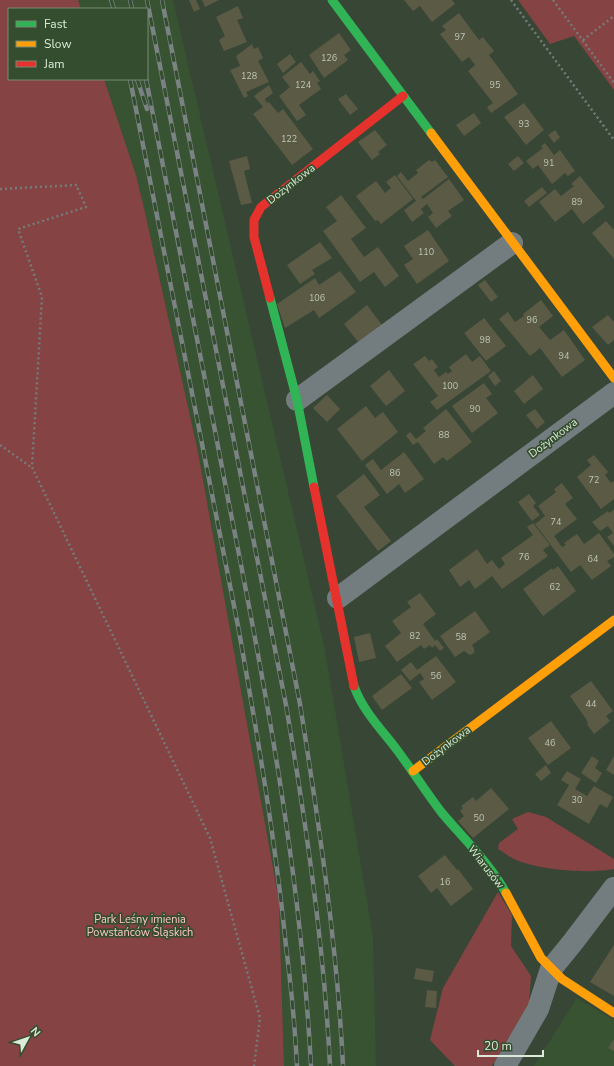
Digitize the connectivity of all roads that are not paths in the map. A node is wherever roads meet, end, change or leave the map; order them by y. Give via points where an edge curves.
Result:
1 (332, 0) edge
2 (403, 96) junction
3 (512, 243) junction
4 (614, 378) edge
5 (614, 393) edge
6 (297, 400) junction
7 (338, 598) junction
8 (614, 620) edge
9 (413, 771) junction
10 (614, 888) edge
11 (551, 969) junction
12 (614, 1013) edge
13 (505, 1066) edge

1 - 2 street
2 - 3 street
2 - 6 street, Dożynkowa via 261,207 254,220 254,237
3 - 4 street
3 - 6 street
5 - 7 street, Dożynkowa
6 - 7 street, Dożynkowa
7 - 9 street, Dożynkowa via 358,697
8 - 9 street, Dożynkowa
9 - 11 street, Wiarusów via 441,811 489,868 505,891 541,958
10 - 11 street
11 - 12 street, Wiarusów via 568,984
11 - 13 street via 538,1009

